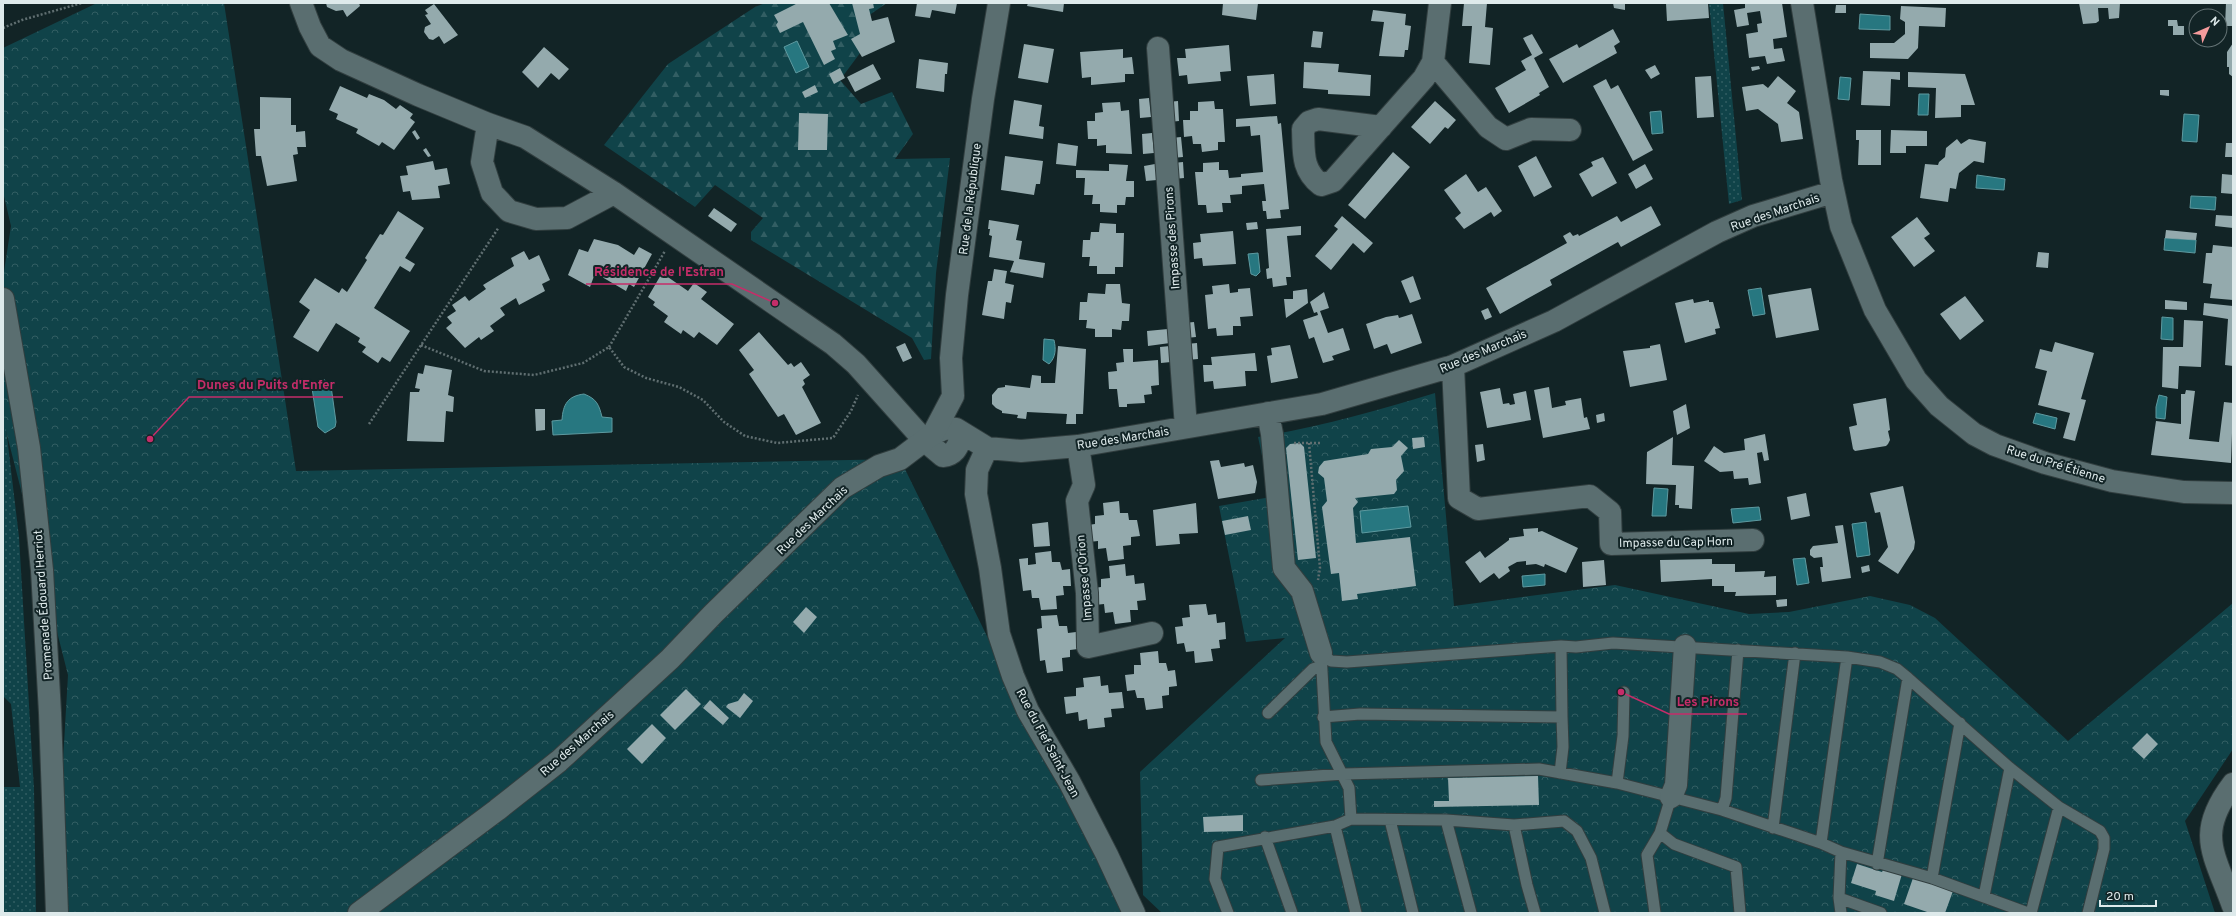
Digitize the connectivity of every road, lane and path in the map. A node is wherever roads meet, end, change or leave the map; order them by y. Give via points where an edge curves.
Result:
1 (82, 3) edge
2 (301, 3) edge
3 (999, 3) edge
4 (1440, 3) edge
5 (1802, 3) edge
6 (3, 28) edge
7 (1158, 48) dead end
8 (1433, 62) junction
9 (488, 124) junction
10 (1381, 128) dead end
11 (1570, 130) dead end
12 (1833, 192) junction
13 (614, 193) junction
14 (509, 212) junction
15 (674, 235) junction
16 (3, 299) edge
17 (421, 345) junction
18 (609, 347) junction
19 (1453, 366) junction
20 (867, 377) junction
21 (953, 396) junction
22 (1268, 413) junction
23 (369, 424) dead end
24 (1186, 427) junction
25 (963, 434) junction
26 (929, 437) junction
27 (1273, 443) junction
28 (1309, 443) junction
29 (1322, 443) dead end
30 (1078, 446) junction
31 (987, 448) junction
32 (2233, 493) edge
33 (1753, 540) dead end
34 (1318, 582) dead end
35 (1152, 633) dead end
36 (1561, 646) junction
37 (1685, 646) junction
38 (1738, 650) junction
39 (1795, 653) junction
40 (1847, 657) junction
41 (1321, 660) junction
42 (1908, 678) junction
43 (1624, 692) dead end
44 (1268, 713) dead end
45 (1562, 717) junction
46 (1323, 718) junction
47 (1960, 723) junction
48 (2010, 768) junction
49 (1560, 773) junction
50 (1344, 774) junction
51 (1260, 780) dead end
52 (1617, 783) junction
53 (2233, 784) edge
54 (1671, 797) junction
55 (2059, 807) junction
56 (1722, 810) junction
57 (1351, 819) junction
58 (1390, 820) junction
59 (1446, 820) junction
60 (1514, 825) junction
61 (1335, 826) junction
62 (1773, 828) junction
63 (1660, 833) junction
64 (1265, 837) junction
65 (1821, 843) junction
66 (1841, 852) junction
67 (1877, 864) junction
68 (1932, 878) junction
69 (1984, 896) junction
70 (1839, 898) junction
71 (2233, 906) edge
72 (57, 913) edge
73 (358, 913) edge
74 (1134, 913) edge
75 (1228, 913) edge
76 (1292, 913) edge
77 (1356, 913) edge
78 (1413, 913) edge
79 (1470, 913) edge
80 (1535, 913) edge
81 (1605, 913) edge
82 (1655, 913) edge
83 (1740, 913) edge
84 (1841, 913) edge
85 (1881, 913) edge
86 (2029, 913) edge
87 (2088, 913) edge

1 - 6 path
2 - 9 street via 320,46 341,60
3 - 21 street, Rue de la République via 983,99 957,296 951,358
4 - 8 street
5 - 12 street, Rue des Marchais
7 - 24 street, Impasse des Pirons
8 - 10 street via 1424,78
8 - 11 street via 1488,127 1506,139 1531,129
9 - 13 street via 525,137
9 - 14 street via 482,162 492,193
12 - 19 street, Rue des Marchais via 1753,216 1717,232 1554,321
12 - 32 street, Rue du Pré Étienne via 1841,226 1874,310 1916,380 1957,422 1995,445 2045,463 2112,481 2184,492
13 - 14 street via 567,218 536,219
13 - 15 street
14 - 17 path
15 - 18 path
15 - 20 street via 833,344
16 - 72 street, Promenade Édouard Herriot via 29,448 42,570 51,721
17 - 18 path via 484,370 534,375 583,363
17 - 23 path
18 - 20 path via 624,367 646,378 679,387 703,400 724,422 745,436 776,443 833,438 851,411
19 - 22 street, Rue des Marchais via 1322,404
19 - 33 street, Impasse du Cap Horn via 1459,498 1478,509 1590,496 1610,512 1611,544
20 - 26 street
21 - 25 street, Rue de la République
21 - 26 street
22 - 24 street, Rue des Marchais
22 - 27 street
24 - 30 street, Rue des Marchais
25 - 26 street via 955,452 942,456
25 - 31 street, Rue des Marchais
26 - 73 street, Rue des Marchais via 900,459 879,466 842,488 670,659 559,761
27 - 28 path
27 - 41 street via 1284,568 1302,591
28 - 29 path
28 - 34 path via 1320,568
30 - 31 street, Rue des Marchais via 1021,451
30 - 35 street, Impasse d'Orion via 1084,485 1077,501 1087,592 1088,647
31 - 74 street, Rue du Fief Saint-Jean via 977,470 976,494 999,634 1028,711 1069,781
36 - 37 lane via 1576,647 1613,642
36 - 41 lane via 1347,662
36 - 45 lane
37 - 38 lane
37 - 54 street via 1676,785
38 - 39 lane
38 - 56 lane via 1726,798
39 - 40 lane
39 - 62 lane
40 - 42 lane via 1880,662 1897,669
40 - 65 lane
41 - 44 lane
41 - 46 lane
42 - 47 lane
42 - 67 lane
43 - 52 lane via 1623,736
45 - 46 lane via 1360,714
45 - 49 lane via 1563,747
46 - 50 lane via 1326,742
47 - 48 lane
47 - 68 lane
48 - 55 lane
48 - 69 lane
49 - 50 lane via 1539,769
49 - 52 lane
50 - 51 lane
50 - 57 lane via 1349,788
52 - 54 lane
53 - 71 street via 2213,817 2210,830 2211,845
54 - 56 lane
54 - 63 lane
55 - 86 lane
55 - 87 lane via 2100,831 2104,838 2104,849
56 - 62 lane
57 - 58 lane
57 - 61 lane
58 - 59 lane
58 - 78 lane
59 - 60 lane
59 - 79 lane
60 - 80 lane
60 - 81 lane via 1564,821 1577,831 1591,858
61 - 64 lane
61 - 77 lane
62 - 65 lane
63 - 82 lane via 1647,855
63 - 83 lane via 1674,844 1736,867
64 - 75 lane via 1218,847 1215,879
64 - 76 lane
65 - 66 lane
66 - 67 lane
66 - 70 lane
67 - 68 lane
68 - 69 lane
69 - 86 lane
70 - 84 lane
70 - 85 lane

